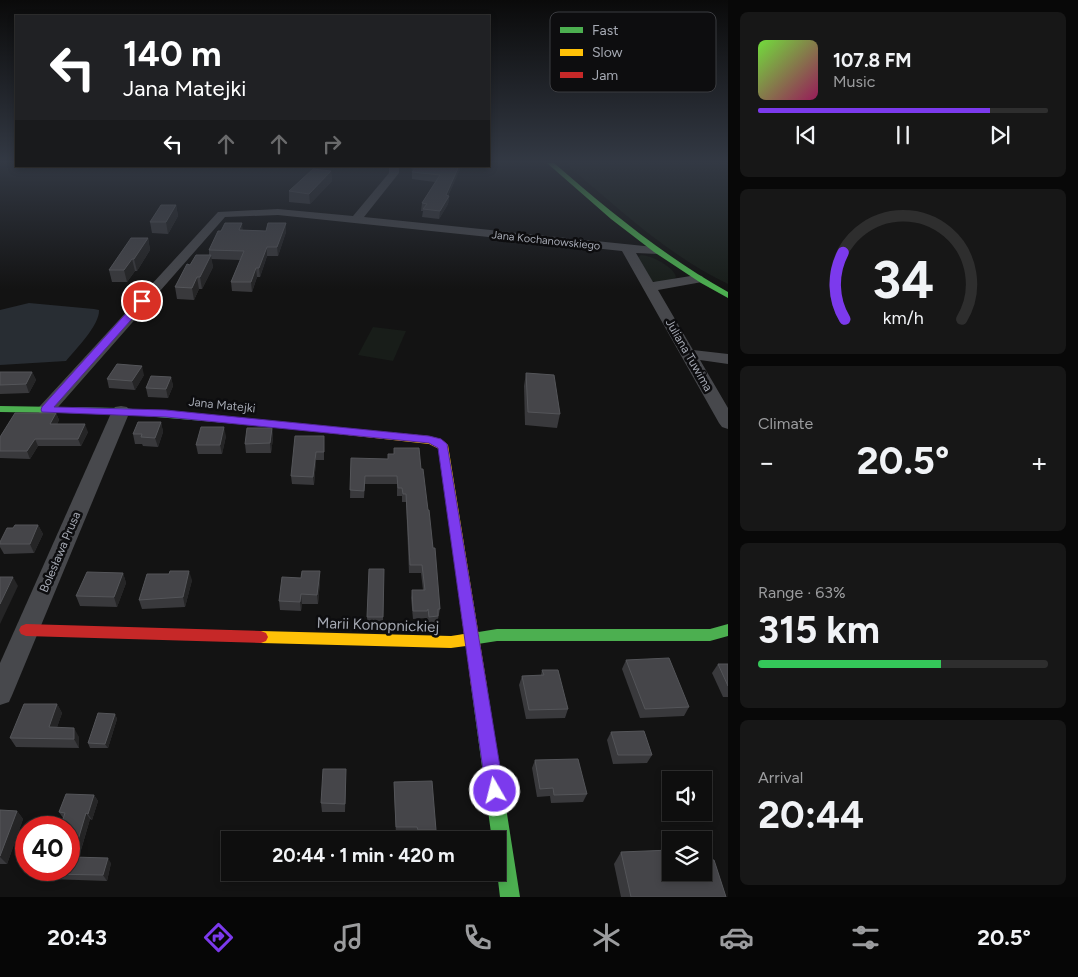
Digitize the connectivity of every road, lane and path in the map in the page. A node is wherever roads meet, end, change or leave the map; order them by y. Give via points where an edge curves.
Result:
1 (368, 205) edge
2 (597, 205) edge
3 (356, 220) junction
4 (627, 249) junction
5 (654, 251) junction
6 (696, 279) junction
7 (651, 287) junction
8 (728, 295) edge
9 (687, 354) junction
10 (728, 360) edge
11 (0, 409) edge
12 (46, 410) junction
13 (121, 411) junction
14 (728, 423) edge
15 (26, 630) junction
16 (728, 630) edge
17 (473, 639) junction
18 (0, 693) edge
19 (510, 897) edge

1 - 3 street
2 - 5 street
3 - 4 street, Jana Kochanowskiego
3 - 12 street, Jana Kochanowskiego via 278,212 222,214
4 - 5 street, Jana Kochanowskiego
4 - 7 street, Juliana Tuwima
5 - 6 street
6 - 7 street
6 - 8 street
7 - 9 street, Juliana Tuwima
9 - 10 street
9 - 14 street, Juliana Tuwima
11 - 12 street, Jana Matejki
12 - 13 street, Jana Matejki
13 - 15 street, Bolesława Prusa
13 - 17 street, Jana Matejki via 429,440 441,444
15 - 17 street, Marii Konopnickiej via 452,642
15 - 18 street, Bolesława Prusa
16 - 17 street, Marii Konopnickiej via 710,635 497,635
17 - 19 street

